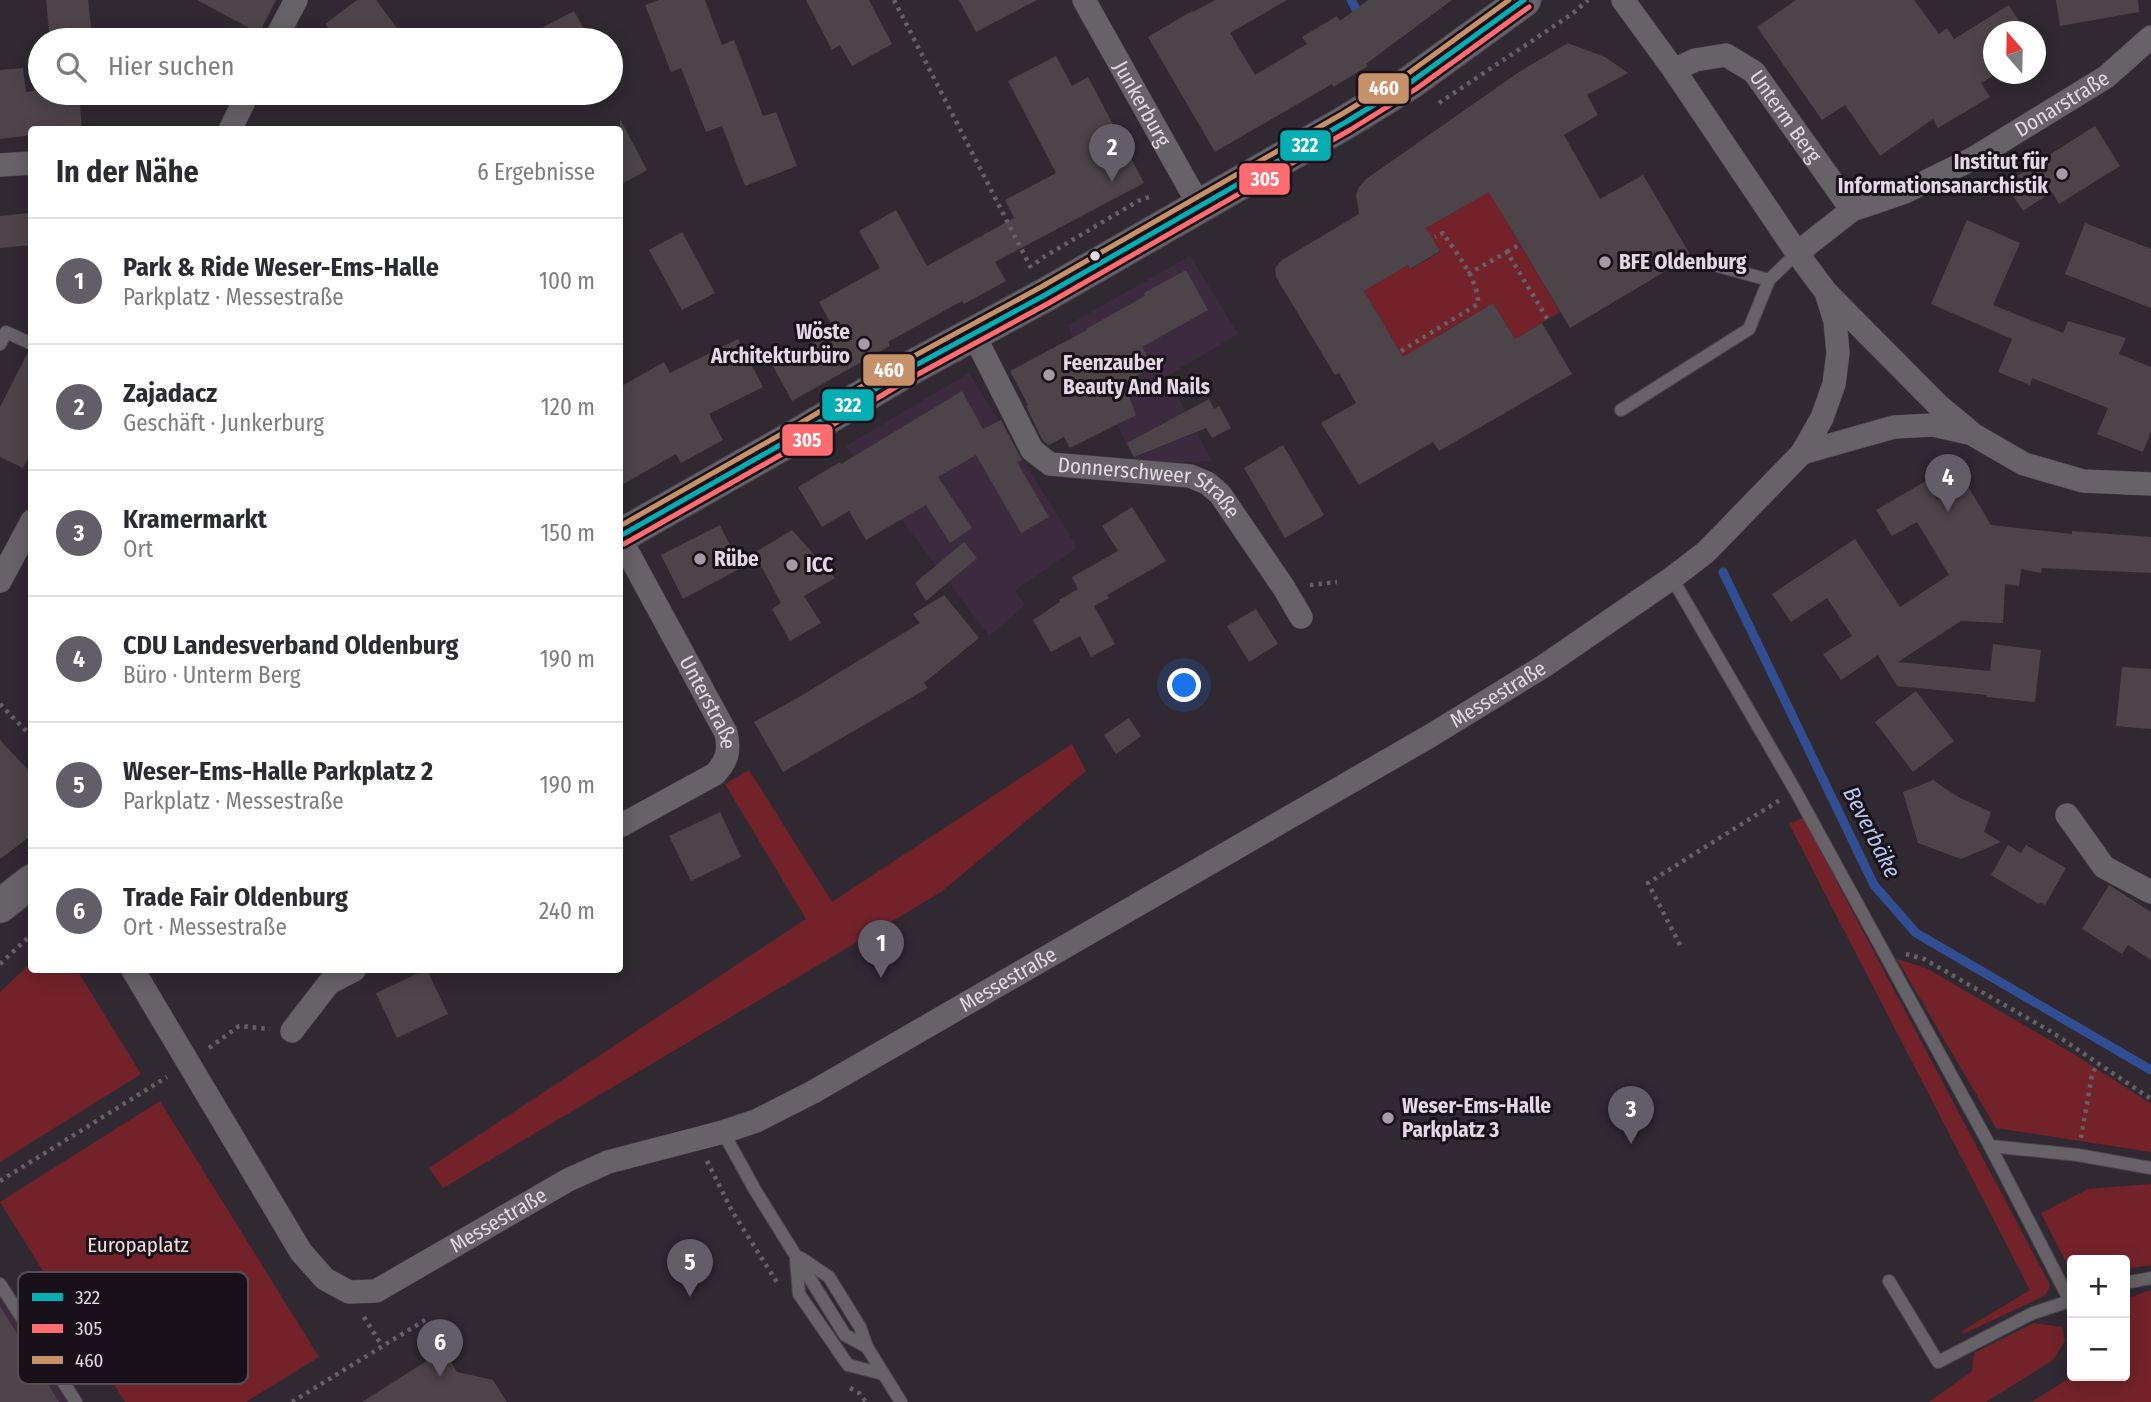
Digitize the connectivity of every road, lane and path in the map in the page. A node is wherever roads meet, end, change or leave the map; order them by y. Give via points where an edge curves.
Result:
1 (296, 0) edge
2 (894, 0) edge
3 (1084, 0) edge
4 (1524, 0) edge
5 (1623, 0) edge
6 (281, 28) edge
7 (2151, 37) edge
8 (1674, 70) junction
9 (242, 105) edge
10 (232, 126) edge
11 (28, 163) edge
12 (0, 165) edge
13 (1200, 207) junction
14 (1852, 210) junction
15 (1436, 237) dead end
16 (1520, 244) dead end
17 (1507, 252) junction
18 (1797, 253) junction
19 (1718, 266) dead end
20 (1468, 274) junction
21 (1769, 281) junction
22 (1826, 292) junction
23 (1045, 295) junction
24 (1548, 320) dead end
25 (972, 333) junction
26 (28, 342) edge
27 (0, 344) edge
28 (1401, 351) dead end
29 (1620, 410) dead end
30 (1974, 435) junction
31 (1802, 453) junction
32 (2151, 484) edge
33 (28, 528) edge
34 (623, 535) edge
35 (623, 543) edge
36 (1672, 578) junction
37 (0, 581) edge
38 (1301, 617) dead end
39 (0, 704) edge
40 (28, 733) edge
41 (1795, 790) junction
42 (2067, 815) dead end
43 (623, 823) edge
44 (28, 884) edge
45 (2151, 892) edge
46 (0, 906) edge
47 (28, 938) edge
48 (1680, 945) dead end
49 (1885, 954) junction
50 (0, 964) edge
51 (135, 973) edge
52 (348, 973) edge
53 (239, 1026) dead end
54 (292, 1031) dead end
55 (188, 1063) junction
56 (2097, 1064) junction
57 (2151, 1099) edge
58 (723, 1132) junction
59 (1990, 1146) junction
60 (2078, 1155) junction
61 (2151, 1168) edge
62 (0, 1181) edge
63 (796, 1255) junction
64 (2151, 1278) edge
65 (1888, 1281) dead end
66 (2130, 1282) edge
67 (0, 1284) edge
68 (2067, 1293) edge
69 (2067, 1302) edge
70 (18, 1312) edge
71 (425, 1320) dead end
72 (867, 1348) junction
73 (883, 1374) junction
74 (64, 1384) edge
75 (76, 1402) edge
76 (292, 1402) edge
77 (901, 1402) edge

1 - 6 street
2 - 23 path
3 - 13 street, Junkerburg
4 - 13 main road via 1411,82
5 - 8 street
7 - 14 street, Donarstraße via 2106,77 1974,158 1905,192
8 - 14 street, Unterm Berg via 1695,60 1726,55 1754,72
8 - 18 street
9 - 10 street
11 - 12 street
13 - 23 main road
14 - 18 street
15 - 20 path via 1443,233
16 - 17 path
17 - 20 path
17 - 24 path
18 - 21 lane
18 - 22 street
19 - 21 lane
20 - 28 path via 1478,304
21 - 29 lane via 1749,329
22 - 30 street via 1908,377
22 - 31 street, Messestraße via 1838,353 1834,384
23 - 25 main road
25 - 34 main road
25 - 38 street, Donnerschweer Straße via 1032,450 1051,464 1190,477 1207,483 1220,494
26 - 27 lane via 6,332
30 - 31 street via 1933,425 1894,427
30 - 32 street via 2024,464 2052,473 2083,481
31 - 36 street, Messestraße via 1706,551
33 - 37 street
35 - 43 street, Unterstraße via 729,743 728,754 715,774
36 - 41 lane
36 - 58 street, Messestraße via 1545,666 1430,736 813,1093
39 - 40 path
41 - 48 path via 1648,883
41 - 49 lane
42 - 45 street via 2105,867
44 - 46 main road
47 - 50 path
49 - 56 path via 1924,959 2050,1031
49 - 59 lane
51 - 55 street, Messestraße
52 - 54 street via 328,983
53 - 55 path
55 - 58 street, Messestraße via 301,1252 325,1279 349,1292 376,1290 568,1180 608,1162
55 - 62 path
56 - 57 path
56 - 60 path
58 - 63 lane
59 - 60 lane
59 - 68 lane
60 - 61 lane
63 - 72 lane via 845,1335
63 - 72 lane via 829,1278 860,1327
63 - 73 lane via 799,1294 848,1365
64 - 66 lane
65 - 69 lane via 1938,1362 2034,1313
67 - 70 lane
71 - 76 path
72 - 73 lane
73 - 77 lane
74 - 75 lane

